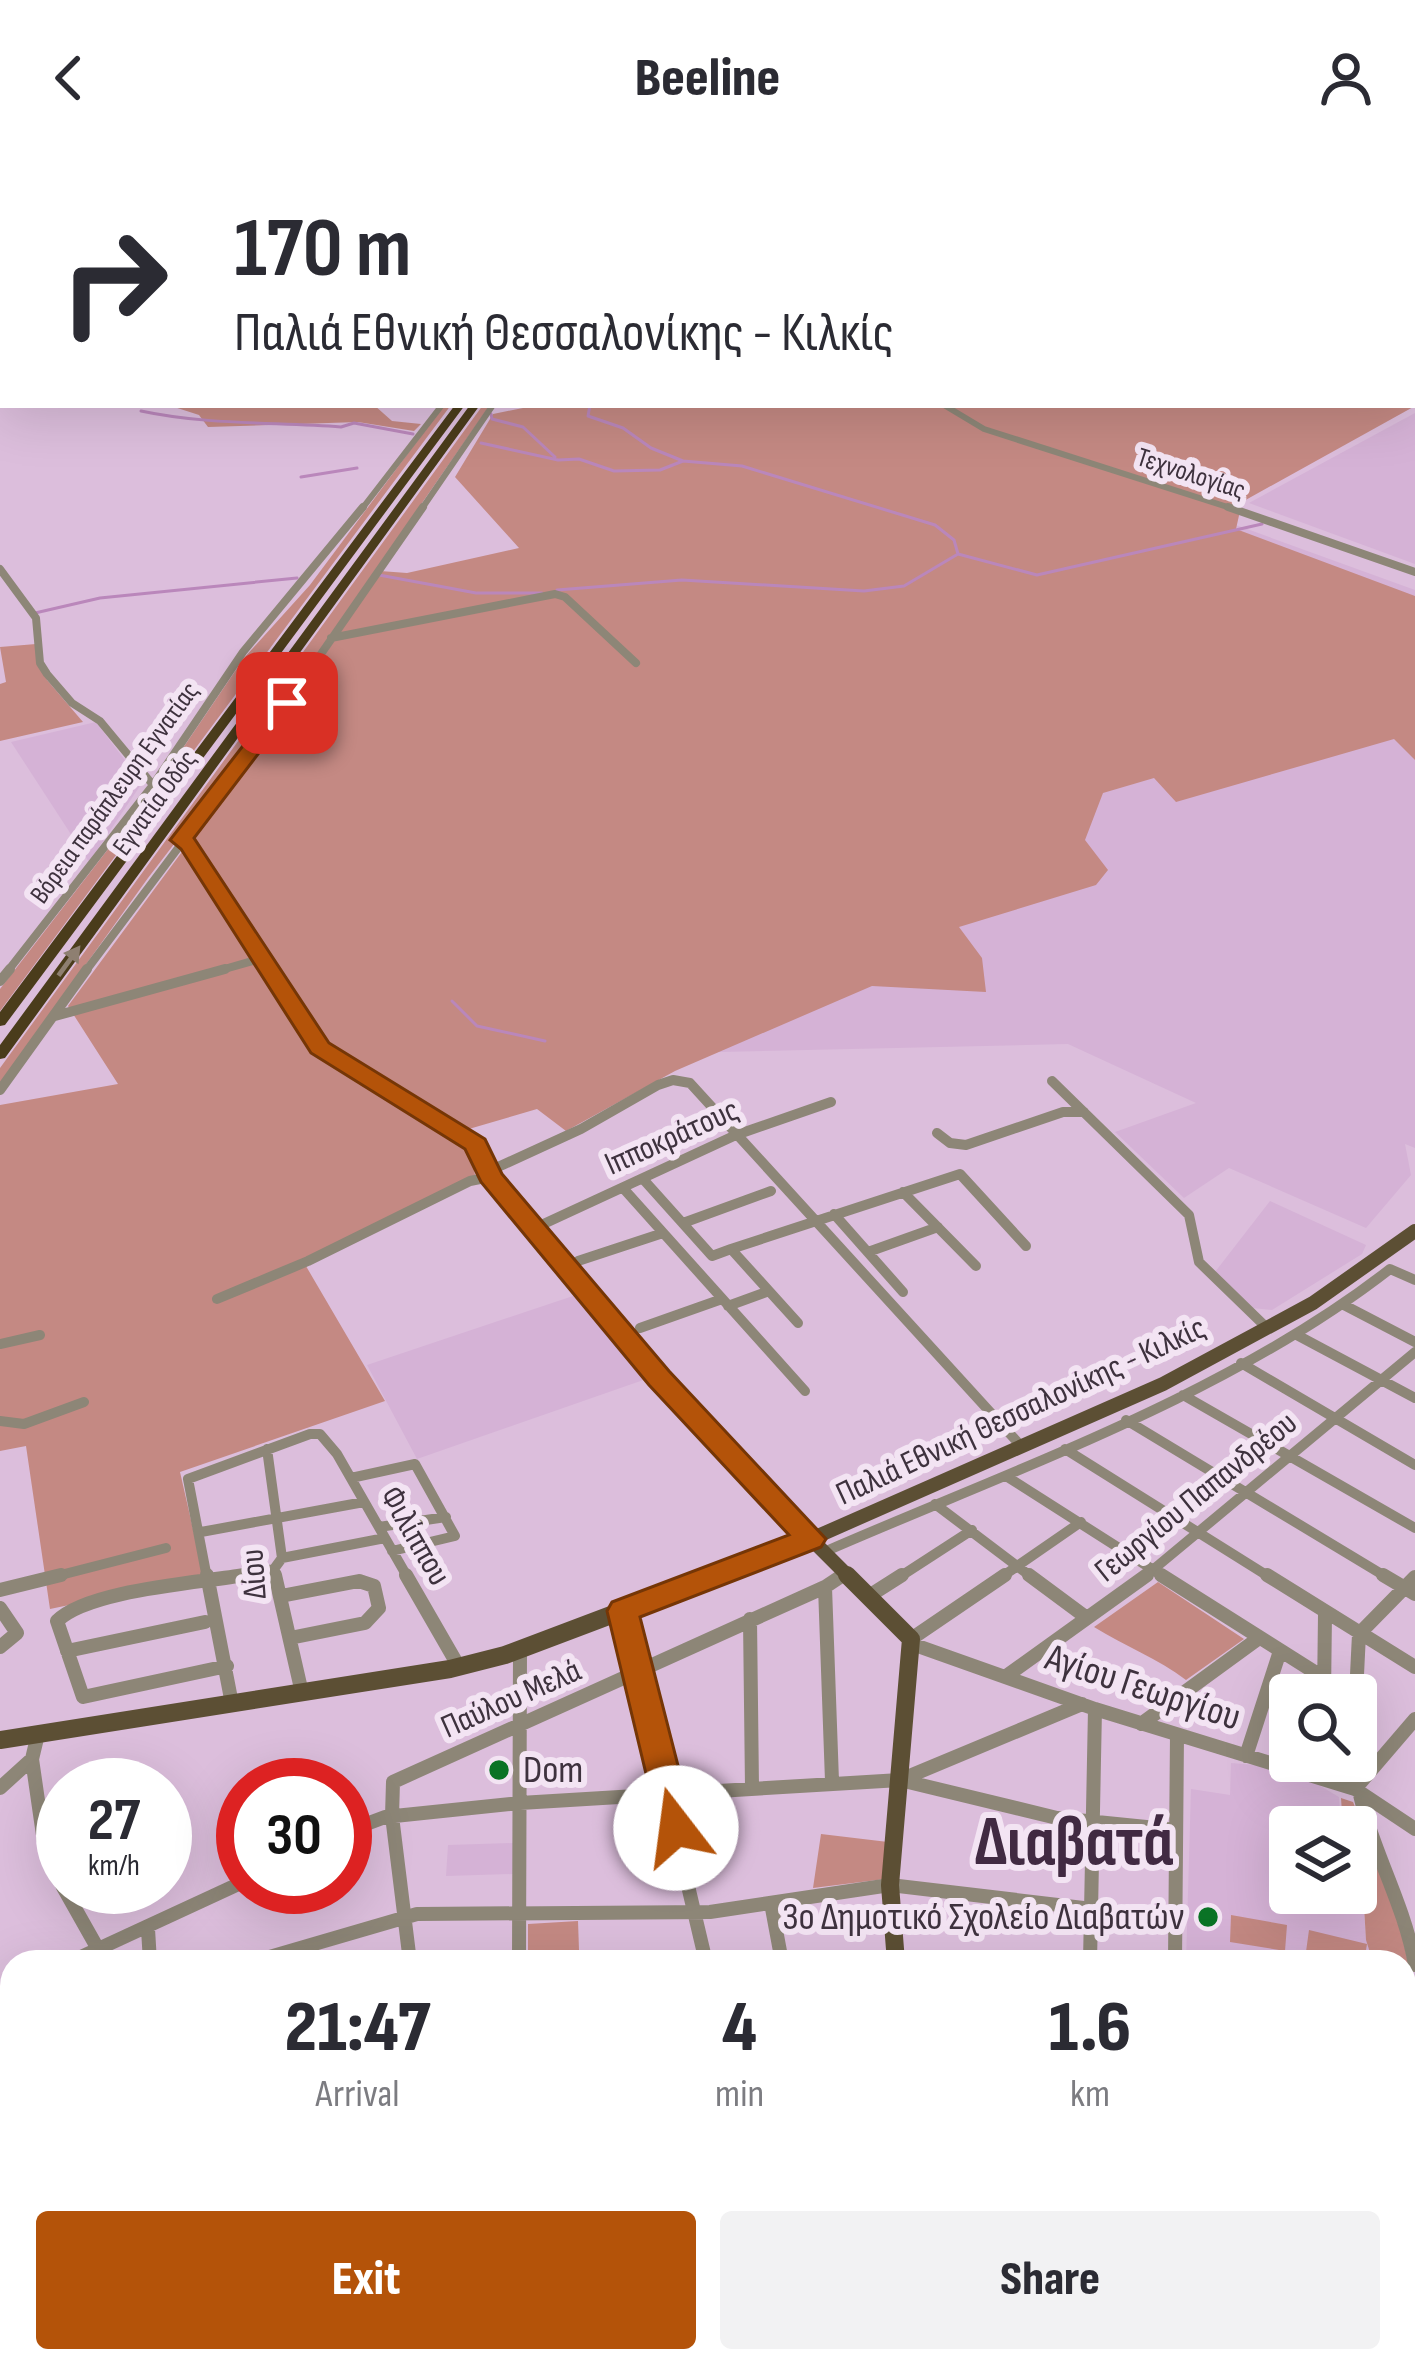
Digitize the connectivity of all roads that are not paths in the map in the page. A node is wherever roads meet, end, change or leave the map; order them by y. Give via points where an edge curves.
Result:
1 (440, 408) edge
2 (458, 408) edge
3 (474, 408) edge
4 (491, 408) edge
5 (950, 408) edge
6 (0, 569) edge
7 (1415, 572) edge
8 (331, 638) junction
9 (636, 663) dead end
10 (153, 785) junction
11 (182, 840) junction
12 (263, 958) junction
13 (0, 981) edge
14 (52, 1017) junction
15 (0, 1022) edge
16 (0, 1055) edge
17 (1052, 1081) dead end
18 (0, 1090) edge
19 (831, 1102) dead end
20 (1084, 1112) junction
21 (937, 1133) dead end
22 (736, 1135) junction
23 (489, 1174) junction
24 (643, 1179) junction
25 (623, 1188) junction
26 (771, 1191) dead end
27 (903, 1192) junction
28 (834, 1214) junction
29 (814, 1222) junction
30 (683, 1223) junction
31 (537, 1227) junction
32 (938, 1227) junction
33 (1415, 1232) edge
34 (663, 1234) junction
35 (1026, 1246) dead end
36 (731, 1250) junction
37 (868, 1252) junction
38 (712, 1256) junction
39 (578, 1261) dead end
40 (690, 1264) junction
41 (976, 1266) dead end
42 (1415, 1280) edge
43 (769, 1291) junction
44 (903, 1292) dead end
45 (217, 1299) dead end
46 (725, 1303) junction
47 (1344, 1305) junction
48 (798, 1323) dead end
49 (640, 1328) dead end
50 (1267, 1328) junction
51 (1295, 1334) junction
52 (40, 1335) dead end
53 (1415, 1342) edge
54 (0, 1344) edge
55 (1415, 1352) edge
56 (1241, 1364) junction
57 (1382, 1381) junction
58 (805, 1391) dead end
59 (1183, 1395) junction
60 (1415, 1398) edge
61 (84, 1402) dead end
62 (1335, 1418) junction
63 (1126, 1420) junction
64 (0, 1421) edge
65 (1021, 1446) junction
66 (267, 1449) junction
67 (1065, 1449) junction
68 (1291, 1456) junction
69 (1415, 1465) edge
70 (1006, 1475) junction
71 (351, 1478) junction
72 (1246, 1494) junction
73 (364, 1502) junction
74 (935, 1504) junction
75 (446, 1517) junction
76 (276, 1518) junction
77 (1081, 1522) junction
78 (1415, 1528) edge
79 (972, 1530) junction
80 (201, 1532) junction
81 (1199, 1532) junction
82 (385, 1539) junction
83 (815, 1546) junction
84 (166, 1548) dead end
85 (278, 1563) junction
86 (1020, 1565) junction
87 (1153, 1570) junction
88 (845, 1573) junction
89 (210, 1581) junction
90 (1412, 1586) edge
91 (825, 1587) junction
92 (0, 1590) edge
93 (280, 1595) junction
94 (869, 1596) junction
95 (0, 1608) edge
96 (623, 1611) junction
97 (1325, 1614) junction
98 (1087, 1618) junction
99 (750, 1619) junction
100 (205, 1622) dead end
101 (1359, 1634) junction
102 (290, 1638) junction
103 (1259, 1638) junction
104 (911, 1642) junction
105 (0, 1647) edge
106 (520, 1650) junction
107 (1280, 1651) junction
108 (67, 1652) junction
109 (226, 1666) junction
110 (459, 1667) junction
111 (1415, 1667) edge
112 (635, 1672) junction
113 (1317, 1674) edge
114 (1324, 1674) edge
115 (1357, 1674) edge
116 (1006, 1677) junction
117 (302, 1693) junction
118 (232, 1704) junction
119 (1088, 1707) junction
120 (1415, 1719) edge
121 (519, 1724) junction
122 (1141, 1724) junction
123 (38, 1734) junction
124 (1178, 1735) junction
125 (1400, 1735) junction
126 (0, 1740) edge
127 (1415, 1744) edge
128 (1246, 1756) junction
129 (32, 1759) junction
130 (1269, 1763) edge
131 (900, 1780) junction
132 (832, 1781) junction
133 (1329, 1782) edge
134 (1355, 1782) edge
135 (36, 1783) edge
136 (752, 1787) junction
137 (0, 1788) edge
138 (1355, 1789) junction
139 (668, 1793) junction
140 (520, 1803) junction
141 (392, 1816) junction
142 (372, 1823) edge
143 (1094, 1823) junction
144 (1415, 1829) edge
145 (1176, 1830) junction
146 (890, 1885) junction
147 (216, 1895) edge
148 (771, 1903) junction
149 (1092, 1909) junction
150 (520, 1913) junction
151 (698, 1913) junction
152 (78, 1914) edge
153 (404, 1916) junction
154 (1177, 1918) junction
155 (148, 1929) junction
156 (98, 1948) junction
157 (94, 1950) edge
158 (149, 1950) edge
159 (292, 1950) edge
160 (408, 1950) edge
161 (519, 1950) edge
162 (704, 1950) edge
163 (780, 1950) edge
164 (895, 1950) edge
165 (1090, 1950) edge
166 (1176, 1950) edge
167 (1412, 1950) edge

1 - 10 street, Βόρεια παράπλευρη Εγνατίας via 243,652
2 - 15 highway, Εγνατία Οδός
16 -> 3 highway, Εγνατία Οδός
4 - 8 street
5 - 7 street, Τεχνολογίας via 984,428
6 - 10 street via 39,624 47,674
8 - 9 street via 555,594
8 - 11 street
10 - 13 street, Βόρεια παράπλευρη Εγνατίας
11 - 12 street
11 - 14 street
12 - 14 street
12 - 23 street via 328,1056 476,1145
14 - 18 street
17 - 20 street
19 - 22 street, Ιπποκράτους
20 - 21 street via 966,1145
20 - 50 street via 1190,1215 1199,1262
22 - 23 street via 698,1090 673,1080
22 - 24 street, Ιπποκράτους
22 - 29 street
23 - 31 street
23 - 45 street
24 - 25 street, Ιπποκράτους
24 - 30 street
25 - 31 street, Ιπποκράτους
25 - 34 street
26 - 30 street
27 - 28 street
27 - 32 street
27 - 35 street via 960,1174
28 - 29 street
28 - 37 street
29 - 36 street
29 - 65 street
30 - 38 street
31 - 83 street via 659,1378
32 - 37 street
32 - 41 street
33 - 50 main road, Παλιά Εθνική Θεσσαλονίκης - Κιλκίς
34 - 39 street
34 - 40 street
36 - 38 street
36 - 43 street
37 - 44 street
38 - 40 street
40 - 46 street
42 - 47 street via 1390,1269
43 - 46 street
43 - 48 street
46 - 49 street
46 - 58 street
47 - 51 street
47 - 53 street
50 - 65 main road, Παλιά Εθνική Θεσσαλονίκης - Κιλκίς
51 - 56 street
51 - 57 street
52 - 54 street
55 - 57 street, Γεωργίου Παπανδρέου
56 - 59 street
56 - 62 street
57 - 60 street
57 - 62 street, Γεωργίου Παπανδρέου
59 - 63 street
59 - 68 street
61 - 64 street via 24,1424
62 - 68 street, Γεωργίου Παπανδρέου
62 - 69 street
63 - 67 street
63 - 72 street
65 - 83 main road, Παλιά Εθνική Θεσσαλονίκης - Κιλκίς
66 - 71 street, Φιλίππου via 320,1434
66 - 76 street, Δίου
66 - 80 street via 190,1475
67 - 70 street
67 - 81 street
68 - 72 street, Γεωργίου Παπανδρέου
68 - 78 street
70 - 74 street
70 - 77 street
71 - 73 street, Φιλίππου
71 - 75 street via 415,1464
72 - 81 street, Γεωργίου Παπανδρέου
72 - 90 street
73 - 76 street
73 - 82 street, Φιλίππου
74 - 79 street
74 - 83 street
75 - 82 street
75 - 82 street via 455,1536
76 - 80 street
76 - 85 street, Δίου
77 - 86 street
77 - 87 street
79 - 86 street
79 - 94 street
80 - 89 street
81 - 87 street, Γεωργίου Παπανδρέου
81 - 97 street
82 - 85 street
82 - 110 street, Φιλίππου
83 - 88 main road
83 - 96 main road, Παλιά Εθνική Θεσσαλονίκης - Κιλκίς
84 - 92 street
85 - 89 street
85 - 93 street, Δίου
86 - 98 street
86 - 104 street
87 - 98 street, Γεωργίου Παπανδρέου
87 - 103 street
88 - 91 street, Παύλου Μελά
88 - 94 main road
89 - 108 street via 69,1609 57,1621
89 - 109 street
90 - 101 street
91 - 99 street, Παύλου Μελά
91 - 132 street
93 - 102 street, Δίου
93 - 102 street via 359,1581 374,1586 379,1608 365,1623
94 - 104 main road
95 - 105 street via 17,1633
96 - 106 main road, Παλιά Εθνική Θεσσαλονίκης - Κιλκίς
96 - 112 street
97 - 101 street
97 - 114 street
98 - 116 street, Γεωργίου Παπανδρέου
99 - 112 street, Παύλου Μελά
99 - 136 street
100 - 108 street
101 - 111 street
101 - 115 street
102 - 117 street, Δίου
103 - 107 street
103 - 122 street
104 - 116 street, Αγίου Γεωργίου
104 - 131 main road
106 - 110 main road, Παλιά Εθνική Θεσσαλονίκης - Κιλκίς
106 - 121 street
107 - 113 street
107 - 128 street
108 - 109 street via 82,1697
109 - 118 street
110 - 117 main road, Παλιά Εθνική Θεσσαλονίκης - Κιλκίς
112 - 121 street, Παύλου Μελά
112 - 139 street
116 - 119 street, Αγίου Γεωργίου
117 - 118 main road, Παλιά Εθνική Θεσσαλονίκης - Κιλκίς
118 - 123 main road, Παλιά Εθνική Θεσσαλονίκης - Κιλκίς
119 - 122 street, Αγίου Γεωργίου
119 - 131 street
119 - 143 street
120 - 125 street
121 - 140 street
121 - 141 street, Παύλου Μελά via 393,1782
122 - 124 street, Αγίου Γεωργίου
123 - 126 main road, Παλιά Εθνική Θεσσαλονίκης - Κιλκίς
123 - 129 street
124 - 128 street, Αγίου Γεωργίου
124 - 145 street
125 - 127 street
125 - 138 street
128 - 130 street, Αγίου Γεωργίου
129 - 135 street
129 - 137 street
131 - 132 street
131 - 143 street
131 - 146 main road
132 - 136 street
133 - 138 street, Αγίου Γεωργίου
134 - 138 street
136 - 139 street
138 - 144 street, Αγίου Γεωργίου
138 - 167 street
139 - 140 street
139 - 151 street
140 - 141 street
140 - 150 street
141 - 142 street
141 - 153 street
143 - 145 street
143 - 149 street
145 - 154 street
146 - 148 street
146 - 149 street
146 - 164 main road
147 - 155 street
148 - 151 street
148 - 163 street
149 - 154 street
149 - 165 street
150 - 151 street
150 - 153 street
150 - 161 street
151 - 162 street
152 - 156 street
153 - 159 street
153 - 160 street
154 - 166 street
155 - 156 street
155 - 158 street
156 - 157 street

